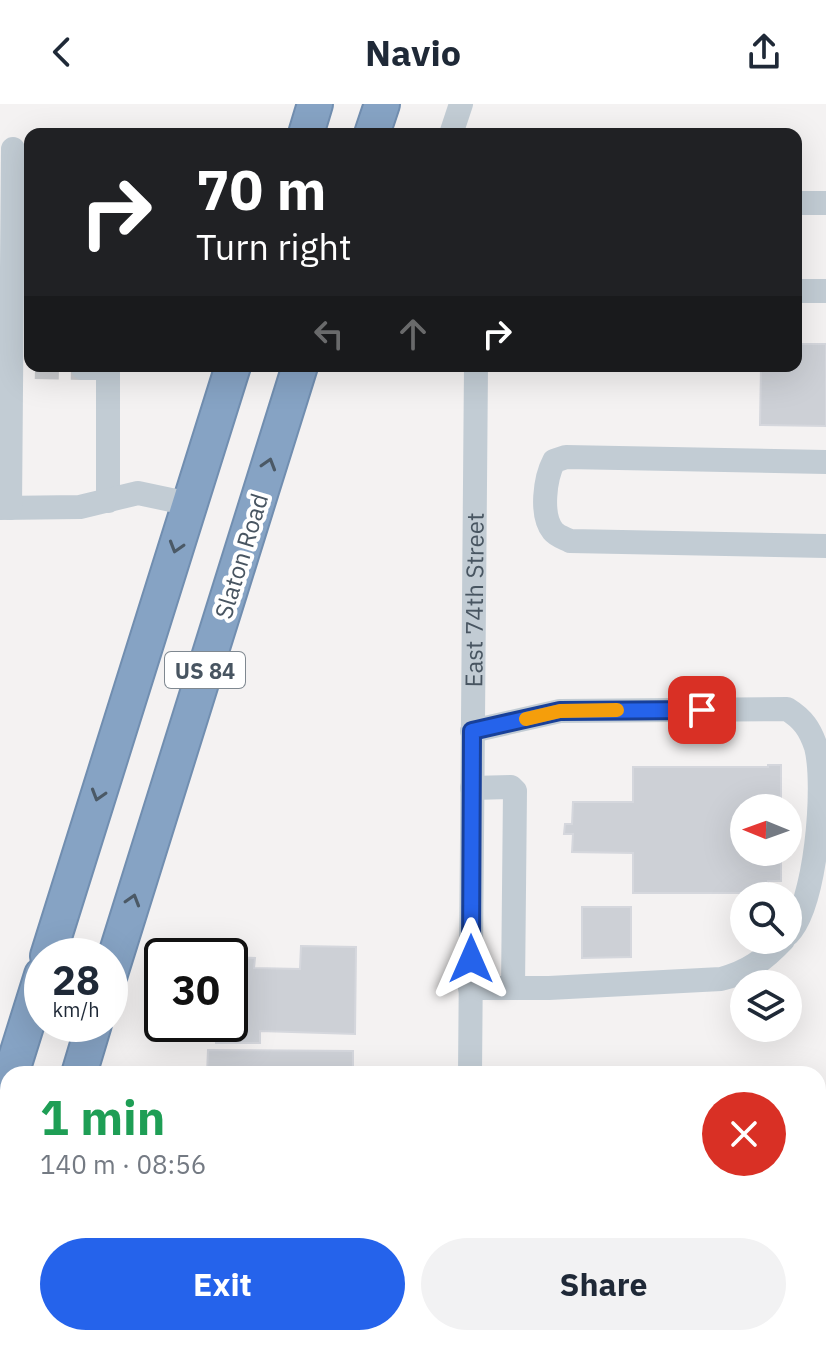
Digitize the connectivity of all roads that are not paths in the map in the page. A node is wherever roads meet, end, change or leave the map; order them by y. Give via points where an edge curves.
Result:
1 (315, 104) edge
2 (382, 104) edge
3 (461, 104) edge
4 (308, 128) edge
5 (374, 128) edge
6 (453, 128) edge
7 (14, 149) edge
8 (802, 203) edge
9 (826, 203) edge
10 (15, 217) edge
11 (22, 269) edge
12 (802, 291) edge
13 (826, 291) edge
14 (21, 304) edge
15 (22, 336) edge
16 (24, 367) edge
17 (108, 372) edge
18 (231, 372) edge
19 (298, 372) edge
20 (476, 372) edge
21 (826, 462) edge
22 (108, 501) junction
23 (190, 504) junction
24 (5, 508) edge
25 (826, 546) edge
26 (472, 731) junction
27 (472, 788) junction
28 (802, 912) edge
29 (54, 938) edge
30 (121, 938) edge
31 (769, 954) edge
32 (470, 988) junction
33 (513, 988) junction
34 (24, 1032) edge
35 (89, 1042) edge
36 (14, 1066) edge
37 (81, 1066) edge
38 (470, 1066) edge

1 - 4 highway
2 - 5 highway
3 - 6 street
7 - 10 street
8 - 9 street
10 - 11 street
11 - 14 street
12 - 13 street
14 - 15 street
15 - 16 street
16 - 24 street
17 - 22 street
18 - 23 highway, US 84
30 -> 19 highway, Slaton Road / US 84
20 - 26 street, East 74th Street
21 - 25 street via 566,457 554,461 547,474 547,520 555,533 570,541
22 - 23 street via 138,493
22 - 24 street via 80,507
23 -> 29 highway, US 84
26 - 27 street, East 74th Street
26 - 28 street via 560,711 787,709 805,721 820,779 815,861
27 - 32 street, East 74th Street
27 - 33 street via 515,791
31 - 33 street via 742,973 721,979
32 - 33 street
32 - 38 street, East 74th Street
34 - 36 highway
35 - 37 highway

